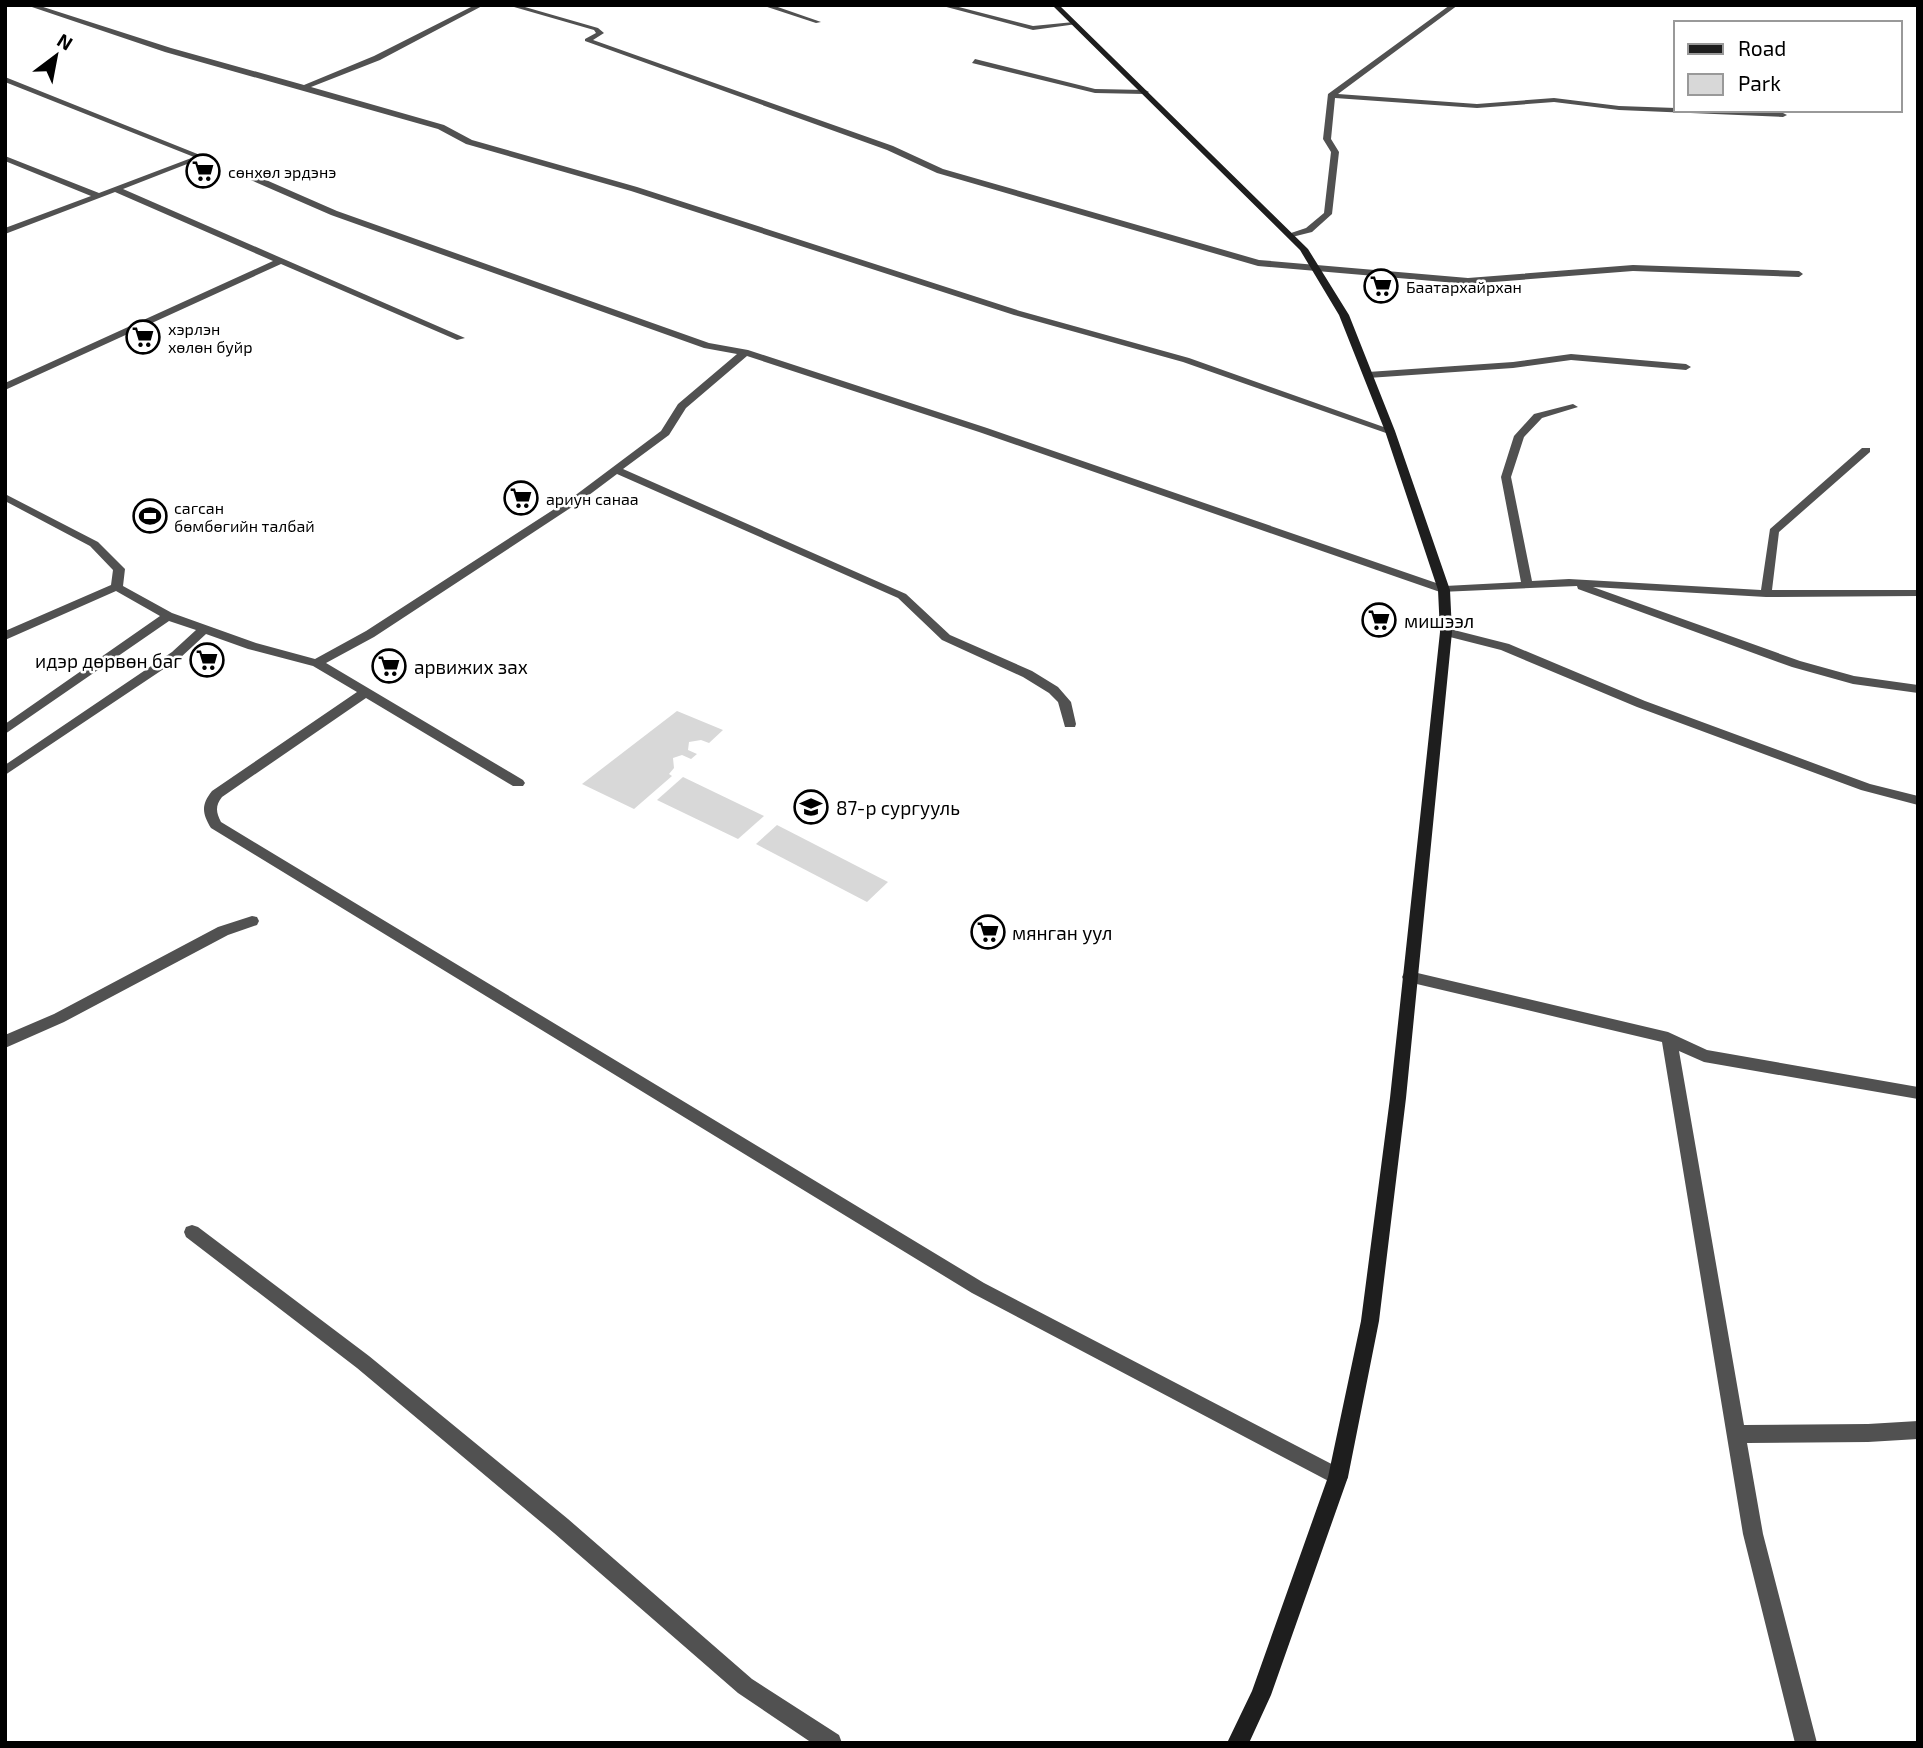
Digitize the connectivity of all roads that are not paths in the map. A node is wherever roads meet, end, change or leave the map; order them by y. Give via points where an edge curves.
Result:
1 (29, 5) edge
2 (481, 5) edge
3 (510, 5) edge
4 (764, 5) edge
5 (942, 5) edge
6 (1055, 5) edge
7 (1455, 5) edge
8 (818, 22) dead end
9 (1074, 24) junction
10 (975, 61) dead end
11 (5, 79) edge
12 (303, 88) junction
13 (1145, 92) junction
14 (1331, 96) junction
15 (1674, 110) edge
16 (1713, 112) edge
17 (1783, 115) dead end
18 (5, 158) edge
19 (249, 176) dead end
20 (115, 189) junction
21 (97, 195) junction
22 (5, 231) edge
23 (1291, 236) junction
24 (282, 260) junction
25 (1314, 267) junction
26 (1799, 274) dead end
27 (460, 338) dead end
28 (745, 352) junction
29 (1686, 367) dead end
30 (1368, 375) junction
31 (5, 387) edge
32 (1573, 407) dead end
33 (1390, 431) junction
34 (1866, 450) dead end
35 (615, 470) junction
36 (5, 497) edge
37 (1569, 582) junction
38 (1527, 583) junction
39 (117, 587) junction
40 (1444, 590) junction
41 (1918, 593) edge
42 (1766, 594) junction
43 (168, 616) junction
44 (204, 629) junction
45 (1446, 632) junction
46 (5, 636) edge
47 (317, 663) junction
48 (1918, 688) edge
49 (366, 692) junction
50 (1070, 724) dead end
51 (5, 730) edge
52 (5, 771) edge
53 (518, 783) dead end
54 (1918, 802) edge
55 (252, 921) dead end
56 (1409, 977) junction
57 (1668, 1038) junction
58 (5, 1042) edge
59 (1918, 1093) edge
60 (192, 1232) dead end
61 (1918, 1430) edge
62 (1737, 1433) junction
63 (1338, 1477) junction
64 (831, 1743) edge
65 (1238, 1743) edge
66 (1806, 1743) edge

1 - 12 street
2 - 12 street via 377,58
3 - 25 street via 596,29 601,33 587,40 890,148 940,171 1228,256
4 - 8 street
5 - 9 street via 1033,28
6 - 9 street
7 - 14 street
9 - 13 street
10 - 13 street via 1095,91
11 - 20 street via 201,157
12 - 33 street via 408,116 469,142 634,189 1017,313 1175,356
13 - 23 street
14 - 15 street via 1477,106 1555,100
14 - 23 street via 1327,139 1335,152 1328,214 1309,230
16 - 17 street
18 - 21 street
19 - 28 street via 334,213 652,327 706,346
20 - 21 street
20 - 24 street
21 - 22 street
23 - 25 street
24 - 27 street
24 - 31 street
25 - 26 street via 1468,281 1633,268
25 - 30 street via 1344,316
28 - 35 street via 682,406 665,433
28 - 40 street
29 - 30 street via 1571,357
30 - 33 street
32 - 38 street via 1538,416 1519,436 1506,477
33 - 40 street
34 - 42 street via 1774,531
35 - 47 street via 370,634
35 - 50 street via 902,596 929,626 954,642 1046,685 1065,700
36 - 39 street via 94,544 119,569
37 - 38 street
37 - 42 street
37 - 48 street via 1796,664 1853,680
38 - 40 street
39 - 43 street
39 - 46 street
40 - 45 street
41 - 42 street
43 - 44 street
43 - 51 street
44 - 47 street
44 - 52 street via 176,654
45 - 54 street via 1505,647 1641,704
45 - 56 street
47 - 49 street
49 - 53 street
49 - 63 street via 217,794 208,812 216,825 978,1288
55 - 58 street via 223,931 60,1018
56 - 57 street
56 - 63 street via 1370,1321
57 - 59 street via 1704,1056
57 - 62 street
60 - 64 street via 363,1362 745,1686
61 - 62 street
62 - 66 street via 1753,1534
63 - 65 street via 1261,1695

